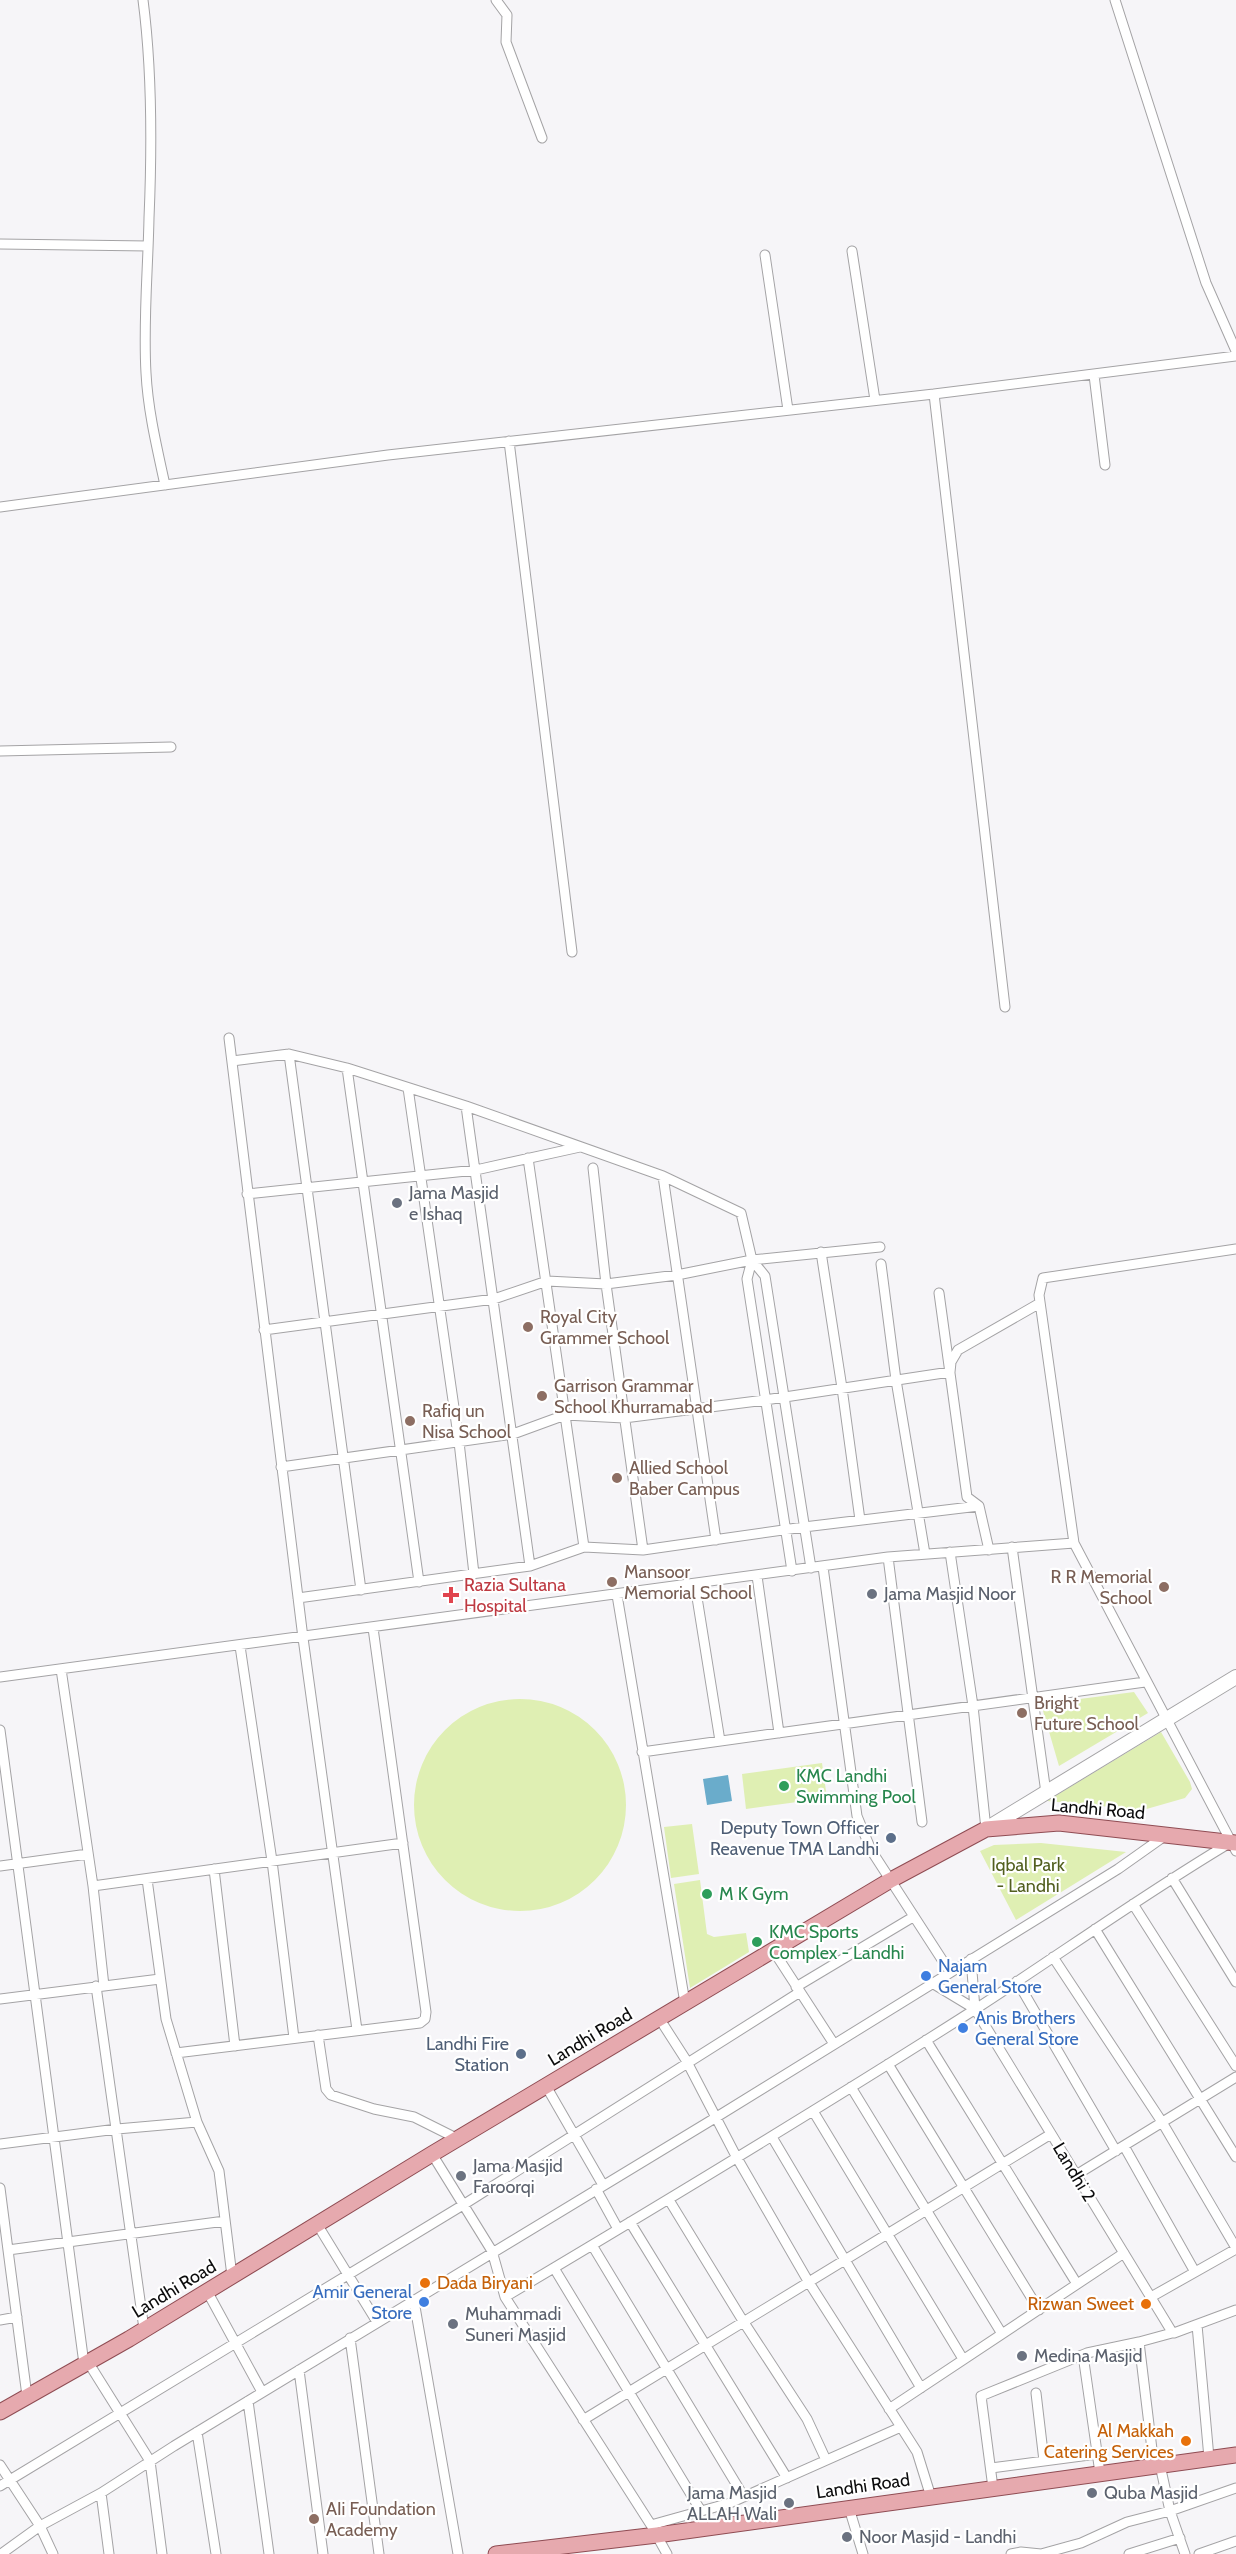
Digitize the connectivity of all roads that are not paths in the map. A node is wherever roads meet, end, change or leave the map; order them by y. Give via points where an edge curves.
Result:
1 (143, 0) edge
2 (496, 0) edge
3 (1115, 0) edge
4 (542, 138) dead end
5 (0, 244) edge
6 (148, 246) junction
7 (852, 251) dead end
8 (765, 255) dead end
9 (1236, 351) edge
10 (1236, 356) edge
11 (1094, 375) junction
12 (934, 394) junction
13 (874, 400) junction
14 (788, 410) junction
15 (509, 441) junction
16 (1105, 465) dead end
17 (165, 485) junction
18 (0, 507) edge
19 (171, 747) dead end
20 (0, 751) edge
21 (572, 952) dead end
22 (1005, 1007) dead end
23 (230, 1038) dead end
24 (289, 1054) junction
25 (232, 1061) junction
26 (347, 1068) junction
27 (408, 1088) junction
28 (466, 1106) junction
29 (580, 1147) junction
30 (528, 1158) junction
31 (593, 1168) dead end
32 (476, 1170) junction
33 (420, 1176) junction
34 (663, 1176) junction
35 (363, 1182) junction
36 (307, 1188) junction
37 (247, 1194) junction
38 (880, 1247) dead end
39 (1236, 1249) edge
40 (821, 1252) junction
41 (752, 1260) junction
42 (881, 1264) dead end
43 (677, 1275) junction
44 (547, 1281) junction
45 (606, 1284) junction
46 (939, 1293) dead end
47 (494, 1299) junction
48 (1040, 1303) junction
49 (440, 1307) junction
50 (382, 1314) junction
51 (325, 1322) junction
52 (264, 1330) junction
53 (950, 1372) junction
54 (896, 1380) junction
55 (843, 1388) junction
56 (784, 1397) junction
57 (765, 1400) junction
58 (697, 1409) junction
59 (565, 1415) junction
60 (624, 1418) junction
61 (513, 1434) junction
62 (459, 1442) junction
63 (401, 1450) junction
64 (343, 1459) junction
65 (281, 1467) junction
66 (980, 1506) junction
67 (916, 1513) junction
68 (860, 1520) junction
69 (804, 1527) junction
70 (786, 1530) junction
71 (716, 1539) junction
72 (1074, 1543) junction
73 (584, 1547) junction
74 (1012, 1547) junction
75 (643, 1550) junction
76 (989, 1550) junction
77 (950, 1552) junction
78 (925, 1554) junction
79 (888, 1557) junction
80 (530, 1566) junction
81 (823, 1567) junction
82 (811, 1568) junction
83 (792, 1571) junction
84 (474, 1574) junction
85 (757, 1576) junction
86 (419, 1582) junction
87 (695, 1585) junction
88 (361, 1590) junction
89 (617, 1595) junction
90 (298, 1598) junction
91 (373, 1628) junction
92 (303, 1638) junction
93 (240, 1646) junction
94 (62, 1669) junction
95 (0, 1677) edge
96 (1236, 1677) edge
97 (1145, 1682) junction
98 (1032, 1696) junction
99 (973, 1706) junction
100 (909, 1715) junction
101 (1165, 1720) junction
102 (845, 1724) junction
103 (0, 1730) edge
104 (779, 1733) junction
105 (720, 1741) junction
106 (642, 1752) junction
107 (1046, 1792) junction
108 (922, 1822) dead end
109 (986, 1829) junction
110 (1166, 1835) junction
111 (403, 1843) junction
112 (1234, 1845) edge
113 (333, 1853) junction
114 (88, 1854) junction
115 (272, 1861) junction
116 (19, 1863) junction
117 (0, 1866) edge
118 (214, 1869) junction
119 (1172, 1878) junction
120 (147, 1879) junction
121 (890, 1881) junction
122 (93, 1886) junction
123 (1133, 1904) junction
124 (913, 1917) junction
125 (1095, 1929) junction
126 (773, 1950) junction
127 (1053, 1957) junction
128 (971, 1959) junction
129 (950, 1972) junction
130 (160, 1979) junction
131 (1017, 1981) junction
132 (1236, 1982) edge
133 (932, 1983) junction
134 (100, 1986) junction
135 (798, 1990) junction
136 (37, 1994) junction
137 (0, 1999) edge
138 (685, 2003) junction
139 (975, 2009) junction
140 (659, 2018) junction
141 (357, 2030) junction
142 (318, 2035) junction
143 (294, 2038) junction
144 (926, 2040) junction
145 (834, 2044) junction
146 (236, 2046) junction
147 (177, 2053) junction
148 (687, 2063) junction
149 (888, 2064) junction
150 (1236, 2066) edge
151 (1236, 2077) edge
152 (546, 2086) junction
153 (851, 2087) junction
154 (1201, 2098) junction
155 (813, 2111) junction
156 (715, 2118) junction
157 (197, 2122) junction
158 (1162, 2122) junction
159 (117, 2129) junction
160 (1051, 2134) junction
161 (574, 2135) junction
162 (55, 2137) junction
163 (772, 2137) junction
164 (458, 2139) junction
165 (0, 2144) edge
166 (1120, 2148) junction
167 (432, 2154) junction
168 (1236, 2157) edge
169 (737, 2158) junction
170 (1003, 2163) junction
171 (1076, 2175) junction
172 (964, 2186) junction
173 (599, 2187) junction
174 (0, 2188) edge
175 (669, 2200) junction
176 (463, 2205) junction
177 (1, 2207) edge
178 (925, 2210) junction
179 (225, 2221) junction
180 (630, 2222) junction
181 (317, 2224) junction
182 (618, 2229) junction
183 (887, 2233) junction
184 (131, 2234) junction
185 (69, 2242) junction
186 (592, 2245) junction
187 (1236, 2248) edge
188 (8, 2250) junction
189 (492, 2251) junction
190 (1124, 2253) junction
191 (844, 2259) junction
192 (554, 2268) junction
193 (1195, 2272) junction
194 (348, 2275) junction
195 (232, 2276) junction
196 (808, 2281) junction
197 (1077, 2284) junction
198 (207, 2291) junction
199 (505, 2297) junction
200 (1151, 2297) junction
201 (414, 2301) junction
202 (1039, 2310) junction
203 (1236, 2310) edge
204 (17, 2317) junction
205 (0, 2320) edge
206 (743, 2321) junction
207 (377, 2322) junction
208 (1197, 2325) junction
209 (144, 2330) junction
210 (1173, 2333) junction
211 (1002, 2334) junction
212 (350, 2338) junction
213 (1139, 2342) junction
214 (236, 2343) junction
215 (705, 2344) junction
216 (1083, 2355) junction
217 (963, 2359) junction
218 (86, 2363) junction
219 (666, 2368) junction
220 (299, 2370) junction
221 (921, 2388) junction
222 (262, 2392) junction
223 (628, 2392) junction
224 (1036, 2393) dead end
225 (27, 2396) junction
226 (248, 2401) junction
227 (889, 2409) junction
228 (0, 2412) edge
229 (120, 2414) junction
230 (583, 2420) junction
231 (901, 2427) junction
232 (197, 2432) junction
233 (1097, 2454) junction
234 (1236, 2455) edge
235 (1209, 2458) junction
236 (826, 2460) junction
237 (150, 2461) junction
238 (1044, 2461) junction
239 (0, 2465) edge
240 (1157, 2465) junction
241 (991, 2468) junction
242 (1100, 2473) junction
243 (787, 2478) junction
244 (9, 2481) junction
245 (0, 2486) edge
246 (1236, 2487) edge
247 (993, 2488) junction
248 (101, 2493) junction
249 (931, 2496) junction
250 (744, 2497) junction
251 (849, 2508) junction
252 (701, 2511) junction
253 (1170, 2511) junction
254 (40, 2526) junction
255 (654, 2530) junction
256 (1179, 2538) junction
257 (1236, 2541) edge
258 (518, 2553) edge
259 (1, 2554) edge
260 (53, 2554) edge
261 (109, 2554) edge
262 (162, 2554) edge
263 (216, 2554) edge
264 (269, 2554) edge
265 (323, 2554) edge
266 (379, 2554) edge
267 (458, 2554) edge
268 (496, 2554) edge
269 (667, 2554) edge
270 (863, 2554) edge
271 (1011, 2554) edge
272 (1129, 2554) edge
273 (1185, 2554) edge
274 (1199, 2554) edge

1 - 6 street via 150,115
2 - 4 street via 507,15 507,42
3 - 9 street via 1206,283
5 - 6 street
6 - 17 street via 146,373
7 - 13 street
8 - 14 street
10 - 11 street
11 - 12 street
11 - 16 street
12 - 13 street
12 - 22 street
13 - 14 street
14 - 15 street
15 - 17 street
15 - 21 street
17 - 18 street
19 - 20 street
23 - 25 street
24 - 25 street
24 - 26 street
24 - 36 street
25 - 37 street
26 - 27 street
26 - 35 street
27 - 28 street
27 - 33 street
28 - 29 street
28 - 32 street
29 - 30 street
29 - 34 street
30 - 32 street
30 - 44 street
31 - 45 street
32 - 33 street
32 - 47 street
33 - 35 street
33 - 49 street
34 - 41 street via 741,1213
34 - 43 street
35 - 36 street
35 - 50 street
36 - 37 street
36 - 51 street
37 - 52 street
38 - 40 street
39 - 48 street via 1043,1278
40 - 41 street
40 - 55 street
41 - 43 street
41 - 56 street via 765,1276
41 - 57 street via 747,1279
42 - 54 street
43 - 45 street
43 - 58 street
44 - 45 street
44 - 47 street
44 - 59 street
45 - 60 street
46 - 53 street
47 - 49 street
47 - 61 street
48 - 53 street via 958,1350
48 - 72 street
49 - 50 street
49 - 62 street
50 - 51 street
50 - 63 street
51 - 52 street
51 - 64 street
52 - 65 street
53 - 54 street
53 - 66 street via 967,1497
54 - 55 street
54 - 67 street
55 - 56 street
55 - 68 street
56 - 57 street
56 - 69 street
57 - 58 street
57 - 70 street
58 - 60 street
58 - 71 street
59 - 60 street
59 - 61 street
59 - 73 street
60 - 75 street
61 - 62 street
61 - 80 street
62 - 63 street
62 - 84 street
63 - 64 street
63 - 86 street
64 - 65 street
64 - 88 street
65 - 90 street
66 - 67 street
66 - 76 street
67 - 68 street
67 - 78 street
68 - 69 street
69 - 70 street
69 - 82 street
70 - 71 street
70 - 83 street
71 - 75 street
72 - 74 street
72 - 97 street
73 - 75 street
73 - 80 street
74 - 76 street
74 - 98 street
76 - 77 street
77 - 78 street
77 - 99 street
78 - 79 street
79 - 81 street
79 - 100 street
80 - 84 street
81 - 82 street
81 - 102 street
82 - 83 street
83 - 85 street
84 - 86 street
85 - 87 street
85 - 104 street
86 - 88 street
87 - 89 street
87 - 105 street
88 - 90 street
89 - 91 street
89 - 106 street
90 - 92 street
91 - 92 street
91 - 111 street
92 - 93 street
92 - 113 street
93 - 94 street
93 - 115 street
94 - 95 street
94 - 114 street
96 - 101 street
97 - 98 street
97 - 101 street
98 - 99 street
98 - 107 street
99 - 100 street
99 - 109 street
100 - 102 street
100 - 108 street
101 - 107 street
101 - 112 street
102 - 104 street
102 - 121 street via 857,1816
103 - 116 street
104 - 105 street
105 - 106 street
106 - 138 street
107 - 109 street
109 - 110 main road, Landhi Road via 1059,1823
109 - 121 main road, Landhi Road
110 - 112 main road, Landhi Road
110 - 128 street
111 - 113 street
111 - 141 street via 425,2019 420,2023
112 - 119 street
113 - 115 street
113 - 141 street
114 - 116 street
114 - 122 street
115 - 118 street
115 - 143 street
116 - 117 street
116 - 136 street
118 - 120 street
118 - 146 street
119 - 123 street
119 - 132 street
120 - 122 street
120 - 130 street
121 - 124 street
121 - 126 main road, Landhi Road
122 - 134 street
123 - 125 street
123 - 150 street
124 - 129 street
124 - 135 street
125 - 127 street
125 - 154 street
126 - 135 street
126 - 138 main road, Landhi Road
127 - 131 street
127 - 158 street
128 - 129 street
128 - 139 street
129 - 133 street
130 - 134 street
130 - 147 street via 166,2019
131 - 139 street
131 - 166 street
133 - 139 street
133 - 145 street
134 - 136 street
134 - 159 street
135 - 145 street
135 - 148 street
136 - 137 street
136 - 162 street
138 - 140 main road, Landhi Road
139 - 144 street
139 - 160 street, Landhi 2
140 - 148 street
140 - 152 main road, Landhi Road
141 - 142 street
142 - 143 street
142 - 164 street via 326,2089 331,2095 414,2117
143 - 146 street
144 - 149 street
144 - 170 street
145 - 156 street
146 - 147 street
147 - 157 street
148 - 156 street
148 - 161 street
149 - 153 street
149 - 172 street
151 - 154 street
152 - 161 street
152 - 164 main road, Landhi Road
153 - 155 street
153 - 178 street
154 - 158 street
154 - 168 street
155 - 163 street
155 - 183 street
156 - 169 street
156 - 173 street
157 - 159 street
157 - 179 street via 219,2171
158 - 166 street
158 - 187 street
159 - 162 street
159 - 184 street
160 - 170 street
160 - 171 street, Landhi 2
161 - 173 street
161 - 176 street
162 - 165 street
162 - 185 street
163 - 169 street
163 - 191 street
164 - 167 main road, Landhi Road
166 - 171 street
166 - 193 street
167 - 176 street
167 - 181 main road, Landhi Road
169 - 175 street
169 - 196 street
170 - 172 street
170 - 197 street
171 - 190 street, Landhi 2
172 - 178 street
172 - 202 street
173 - 182 street
173 - 189 street
174 - 177 street
175 - 180 street
175 - 206 street
176 - 189 street
176 - 194 street
177 - 188 street
178 - 183 street
178 - 211 street
179 - 184 street
179 - 195 street
180 - 182 street
180 - 215 street
181 - 194 street
181 - 195 main road, Landhi Road
182 - 186 street
183 - 191 street
183 - 217 street
184 - 185 street
184 - 209 street
185 - 188 street
185 - 218 street
186 - 192 street
186 - 219 street
187 - 193 street
188 - 204 street
189 - 199 street
189 - 201 street
190 - 197 street
190 - 200 street, Landhi 2
191 - 196 street
191 - 221 street
192 - 199 street
192 - 223 street
193 - 200 street
194 - 207 street
194 - 214 street
195 - 198 main road, Landhi Road
196 - 206 street
196 - 227 street
197 - 202 street
198 - 209 main road, Landhi Road
198 - 214 street
199 - 230 street
200 - 210 street, Landhi 2
201 - 207 street
201 - 267 street
202 - 211 street
203 - 208 street
204 - 205 street
204 - 225 street
206 - 215 street
206 - 236 street via 807,2419
207 - 212 street
208 - 210 street
208 - 235 street
209 - 218 main road, Landhi Road
210 - 213 street
211 - 217 street
212 - 220 street
212 - 266 street
213 - 216 street
213 - 240 street
214 - 222 street
214 - 229 street
215 - 219 street
215 - 243 street
216 - 233 street
216 - 241 street via 981,2396
217 - 221 street
218 - 225 main road, Landhi Road
218 - 229 street
219 - 223 street
219 - 250 street
220 - 222 street
220 - 265 street
221 - 227 street
222 - 226 street
223 - 230 street
223 - 252 street
224 - 238 street
225 - 228 main road, Landhi Road
226 - 232 street
226 - 264 street
227 - 231 street
229 - 237 street
229 - 244 street
230 - 255 street
231 - 236 street
231 - 249 street via 917,2452
232 - 237 street
232 - 263 street
233 - 238 street
233 - 242 street
234 - 235 main road, Landhi Road
235 - 240 main road, Landhi Road
236 - 243 street
237 - 248 street
237 - 262 street
238 - 241 street
239 - 244 street
240 - 242 main road, Landhi Road
240 - 253 street
241 - 247 street
242 - 247 main road, Landhi Road
243 - 250 street
244 - 245 street
244 - 254 street
246 - 253 street
247 - 249 main road, Landhi Road
248 - 254 street
248 - 261 street
249 - 251 main road, Landhi Road
250 - 252 street
251 - 255 main road, Landhi Road
251 - 270 street
252 - 255 street
253 - 256 street
253 - 271 street via 1127,2522 1081,2543 1041,2554
254 - 259 street
254 - 260 street
255 - 258 main road, Landhi Road
255 - 269 street
256 - 272 street
256 - 273 street
257 - 274 street
258 - 268 main road, Landhi Road

